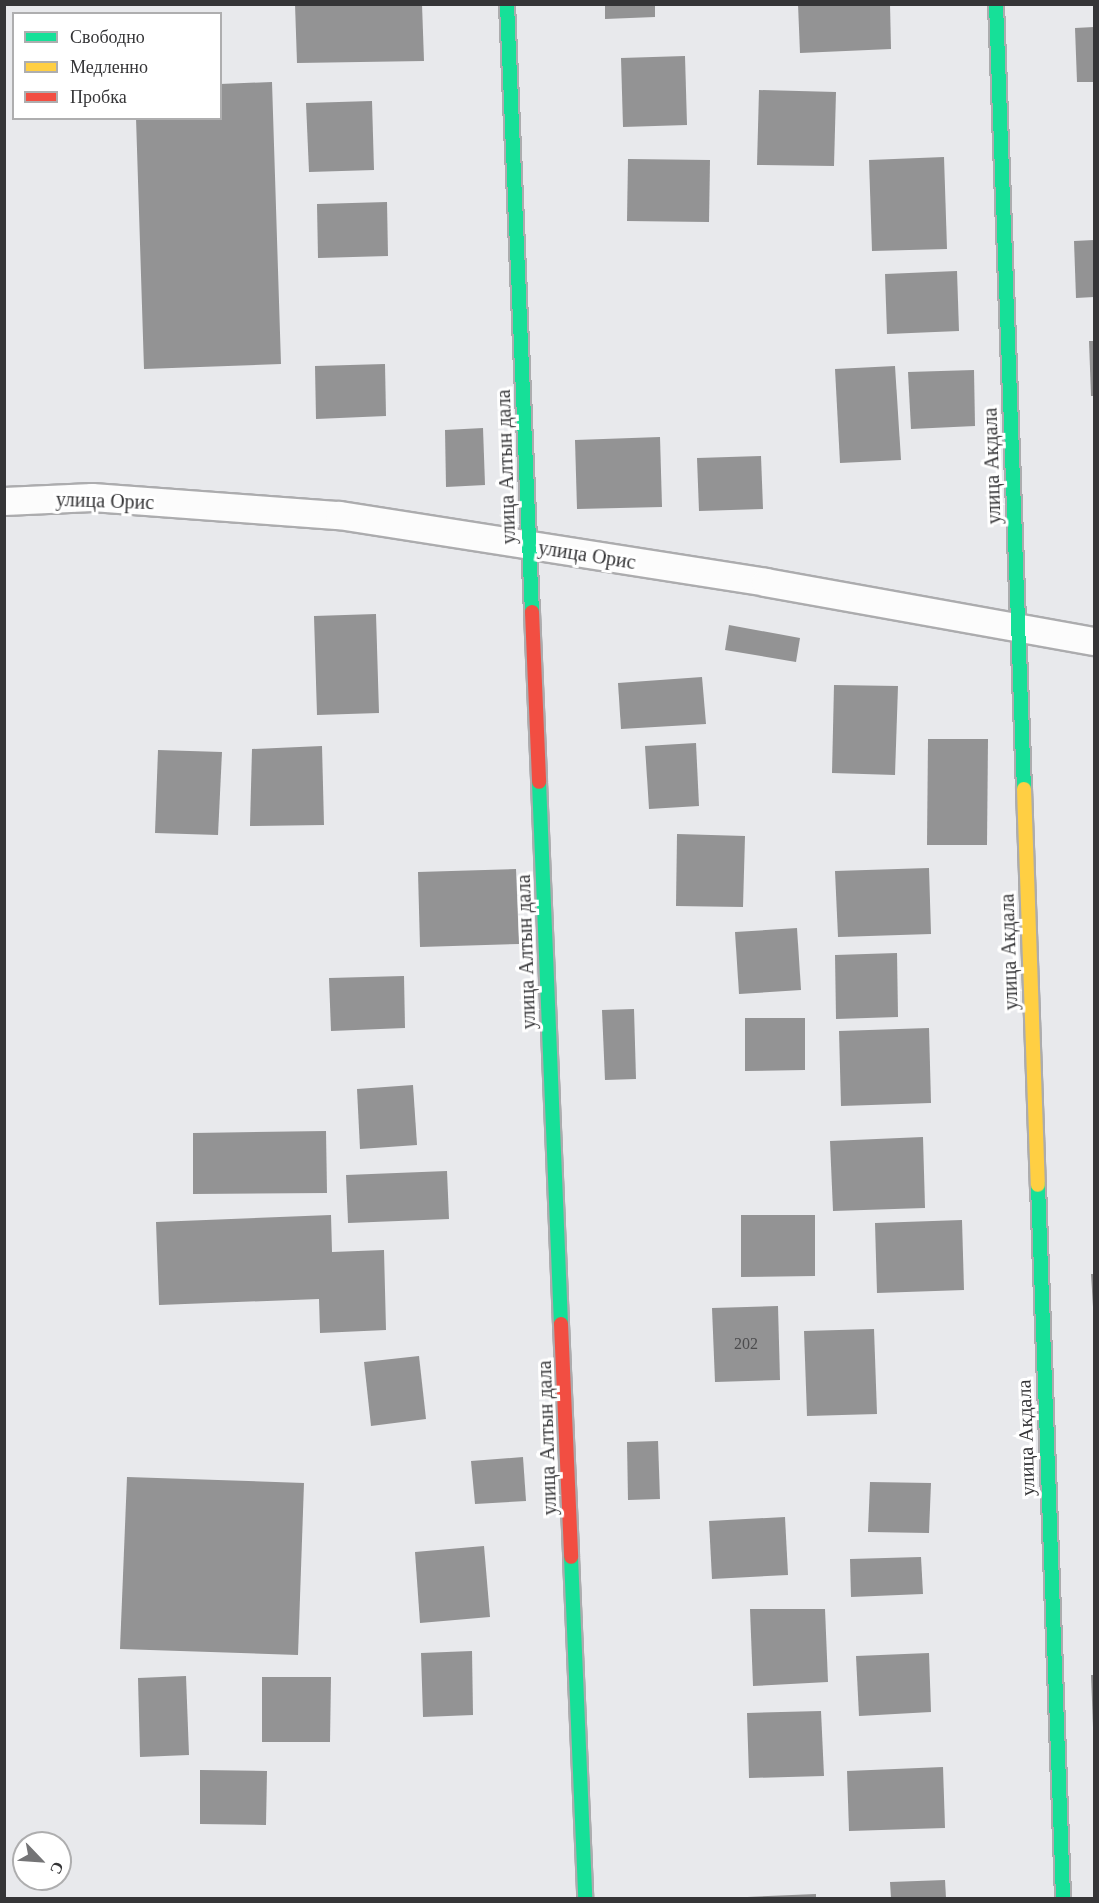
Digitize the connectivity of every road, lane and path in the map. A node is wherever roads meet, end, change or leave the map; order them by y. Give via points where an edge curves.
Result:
1 (507, 4) edge
2 (996, 4) edge
3 (4, 501) edge
4 (529, 546) junction
5 (1017, 630) junction
6 (1095, 641) edge
7 (585, 1899) edge
8 (1063, 1899) edge

1 - 4 street, улица Алтын дала
2 - 5 street, улица Акдала
3 - 4 street, улица Орис via 92,497 339,515
4 - 5 street, улица Орис via 765,582
4 - 7 street, улица Алтын дала
5 - 6 street, улица Орис
5 - 8 street, улица Акдала

